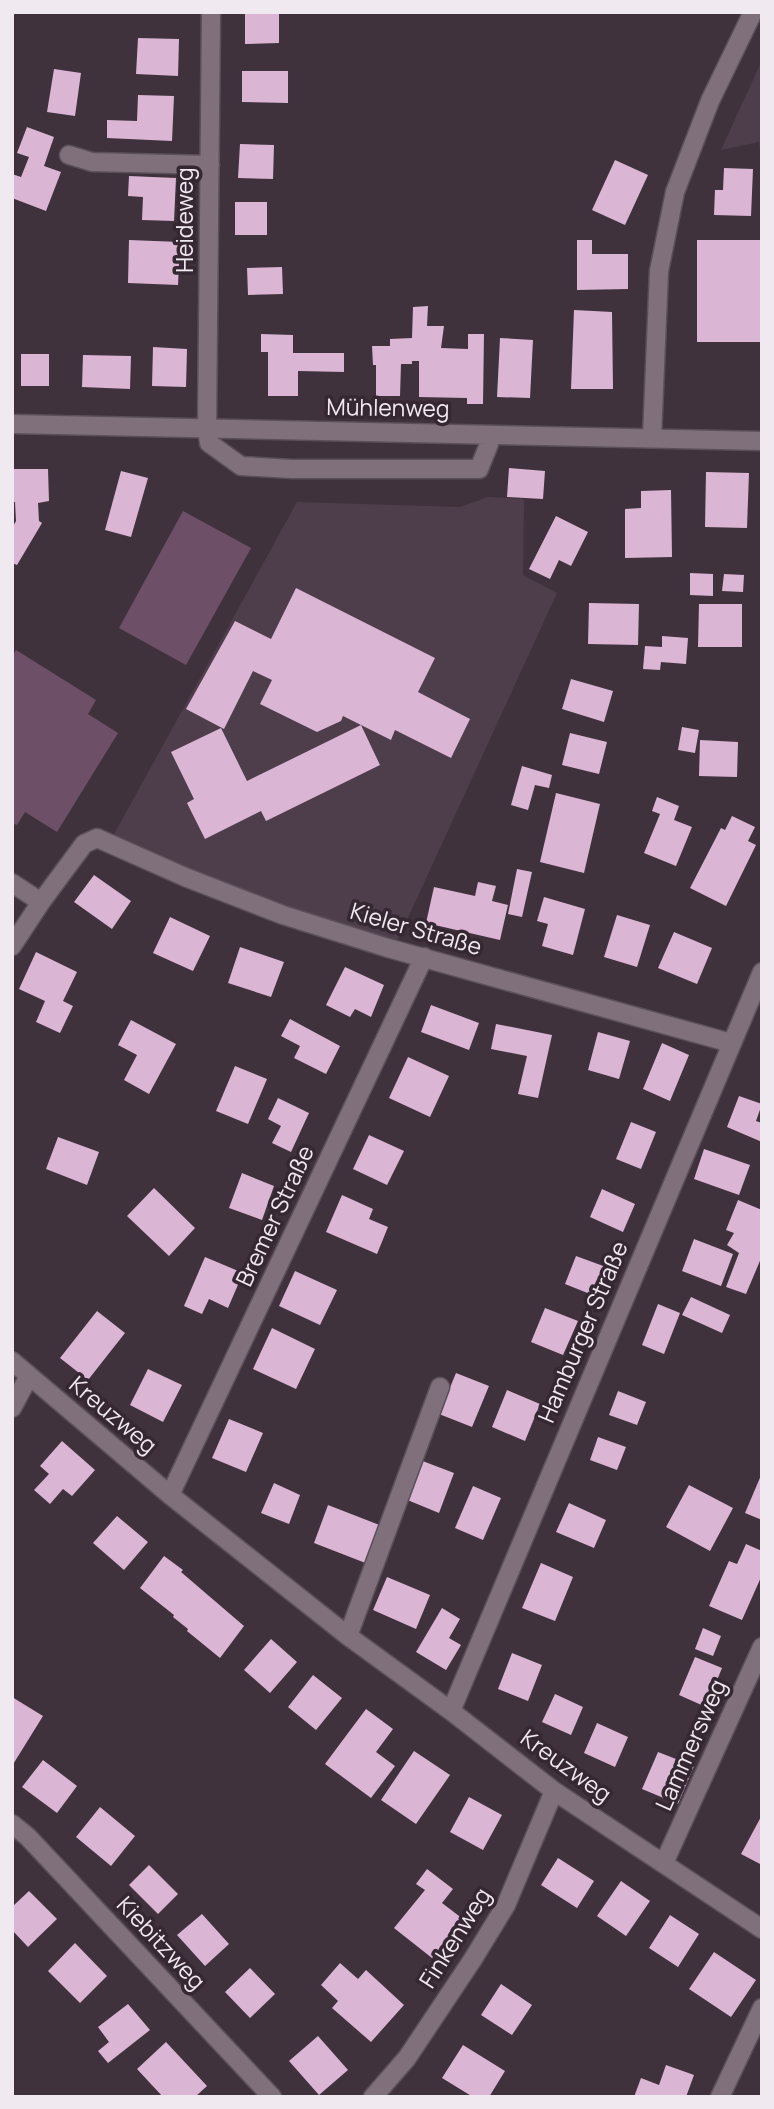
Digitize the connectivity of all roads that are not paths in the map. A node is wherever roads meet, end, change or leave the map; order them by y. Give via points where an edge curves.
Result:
1 (211, 12) edge
2 (754, 12) edge
3 (69, 155) dead end
4 (209, 165) junction
5 (12, 425) edge
6 (208, 429) junction
7 (489, 435) junction
8 (652, 437) junction
9 (762, 441) edge
10 (12, 883) edge
11 (41, 902) junction
12 (12, 946) edge
13 (424, 957) junction
14 (762, 972) edge
15 (731, 1043) junction
16 (12, 1361) edge
17 (29, 1376) junction
18 (440, 1387) dead end
19 (12, 1408) edge
20 (170, 1495) junction
21 (348, 1636) junction
22 (762, 1647) edge
23 (450, 1711) junction
24 (554, 1791) junction
25 (12, 1824) edge
26 (664, 1863) junction
27 (762, 1929) edge
28 (762, 2008) edge
29 (272, 2097) edge
30 (373, 2097) edge
31 (720, 2097) edge

1 - 4 street, Heideweg
2 - 8 street via 710,101 675,192 659,271
3 - 4 street via 92,162
4 - 6 street, Heideweg
5 - 6 street, Mühlenweg
6 - 7 street, Mühlenweg
6 - 7 street via 209,443 240,466 292,469 479,470
7 - 8 street, Mühlenweg
8 - 9 street, Mühlenweg
10 - 11 street
11 - 12 street
11 - 13 street, Kieler Straße via 84,844 97,838 283,915
13 - 15 street, Kieler Straße
13 - 20 street, Bremer Straße
14 - 15 street, Hamburger Straße
15 - 23 street, Hamburger Straße
16 - 17 street, Kreuzweg
17 - 19 street
17 - 20 street, Kreuzweg
18 - 21 street
20 - 21 street, Kreuzweg
21 - 23 street, Kreuzweg
22 - 26 street, Lammersweg
23 - 24 street, Kreuzweg
24 - 26 street, Kreuzweg
24 - 30 street, Finkenweg via 506,1905 407,2058
25 - 29 street, Kiebitzweg
26 - 27 street, Kreuzweg
28 - 31 street

